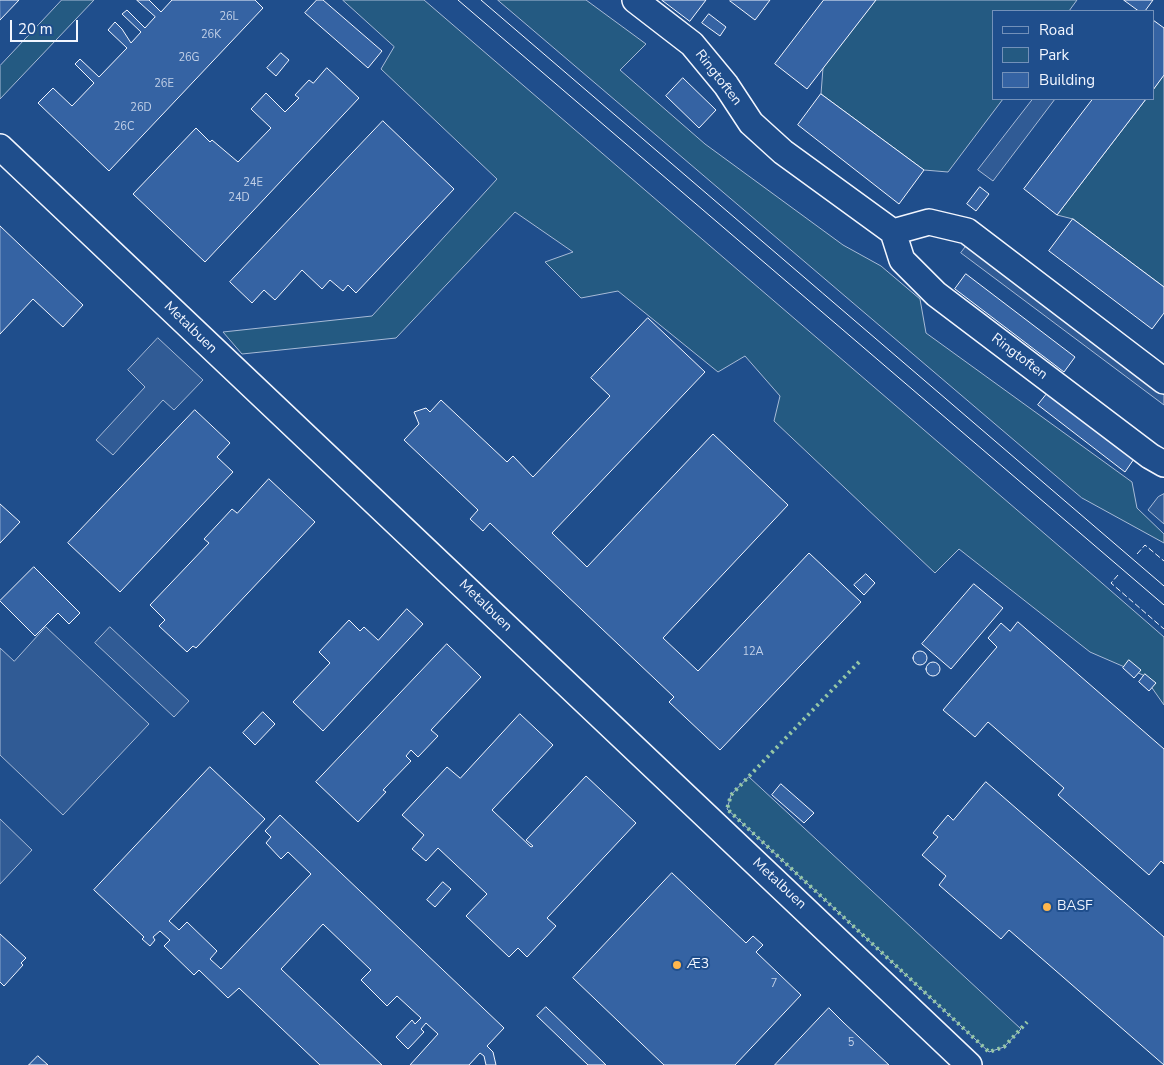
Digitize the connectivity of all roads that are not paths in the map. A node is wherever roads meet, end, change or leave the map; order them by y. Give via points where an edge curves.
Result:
1 (635, 0) edge
2 (0, 147) edge
3 (893, 232) junction
4 (1164, 381) edge
5 (1164, 464) edge
6 (970, 1065) edge

1 - 3 street, Ringtoften via 692,44 751,122 783,152
2 - 6 street, Metalbuen
3 - 4 street via 929,222 967,231
3 - 5 street, Ringtoften via 902,260 936,294

